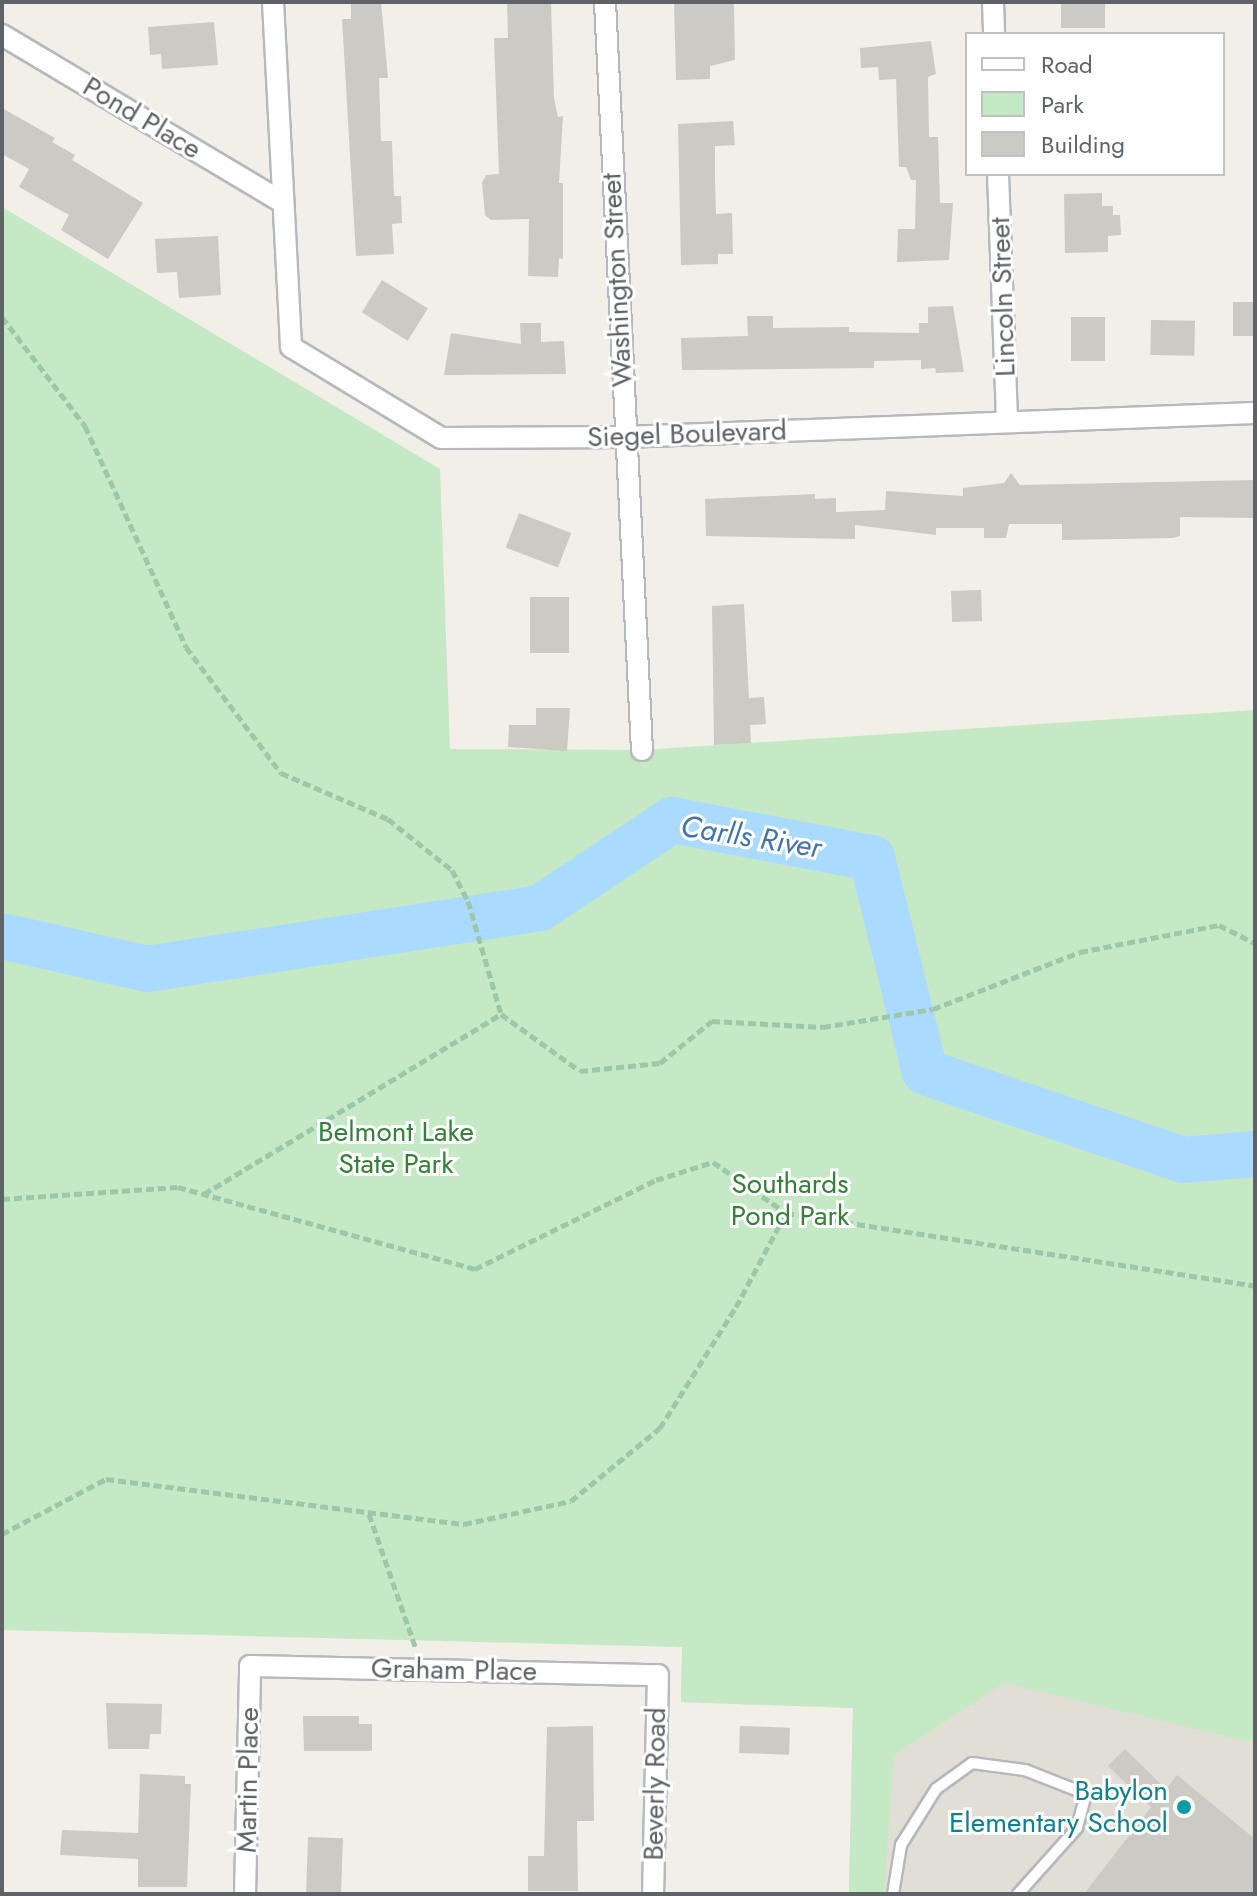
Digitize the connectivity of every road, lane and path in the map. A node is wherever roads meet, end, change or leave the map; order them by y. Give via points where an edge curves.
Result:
1 (273, 2) edge
2 (605, 2) edge
3 (993, 2) edge
4 (994, 32) edge
5 (2, 35) edge
6 (998, 176) edge
7 (282, 202) junction
8 (2, 317) edge
9 (1255, 413) edge
10 (1007, 421) junction
11 (624, 437) junction
12 (642, 750) dead end
13 (1255, 943) edge
14 (501, 1014) junction
15 (203, 1194) junction
16 (2, 1199) edge
17 (786, 1213) junction
18 (1255, 1286) edge
19 (369, 1514) junction
20 (2, 1534) edge
21 (250, 1666) joint
22 (423, 1670) junction
23 (658, 1675) joint
24 (245, 1894) edge
25 (653, 1894) edge
26 (893, 1894) edge
27 (1018, 1894) edge

1 - 7 street
2 - 11 street, Washington Street
3 - 4 street
5 - 7 street, Pond Place
6 - 10 street, Lincoln Street
7 - 11 street, Siegel Boulevard via 291,347 441,438
8 - 14 path via 85,426 186,647 281,773 388,819 452,870 468,901
9 - 10 street, Siegel Boulevard
10 - 11 street, Siegel Boulevard
11 - 12 street, Washington Street
13 - 14 path via 1219,925 1080,952 933,1009 823,1027 712,1021 660,1063 580,1071
14 - 15 path
15 - 16 path via 178,1187
15 - 17 path via 475,1269 656,1180 713,1162
17 - 18 path
17 - 19 path via 736,1307 660,1428 571,1501 464,1524
19 - 20 path via 106,1479
19 - 22 path
21 - 22 street, Graham Place
21 - 24 street, Martin Place
22 - 23 street, Graham Place
23 - 25 street, Beverly Road
26 - 27 lane via 901,1845 936,1789 972,1763 1025,1770 1086,1794 1077,1828

